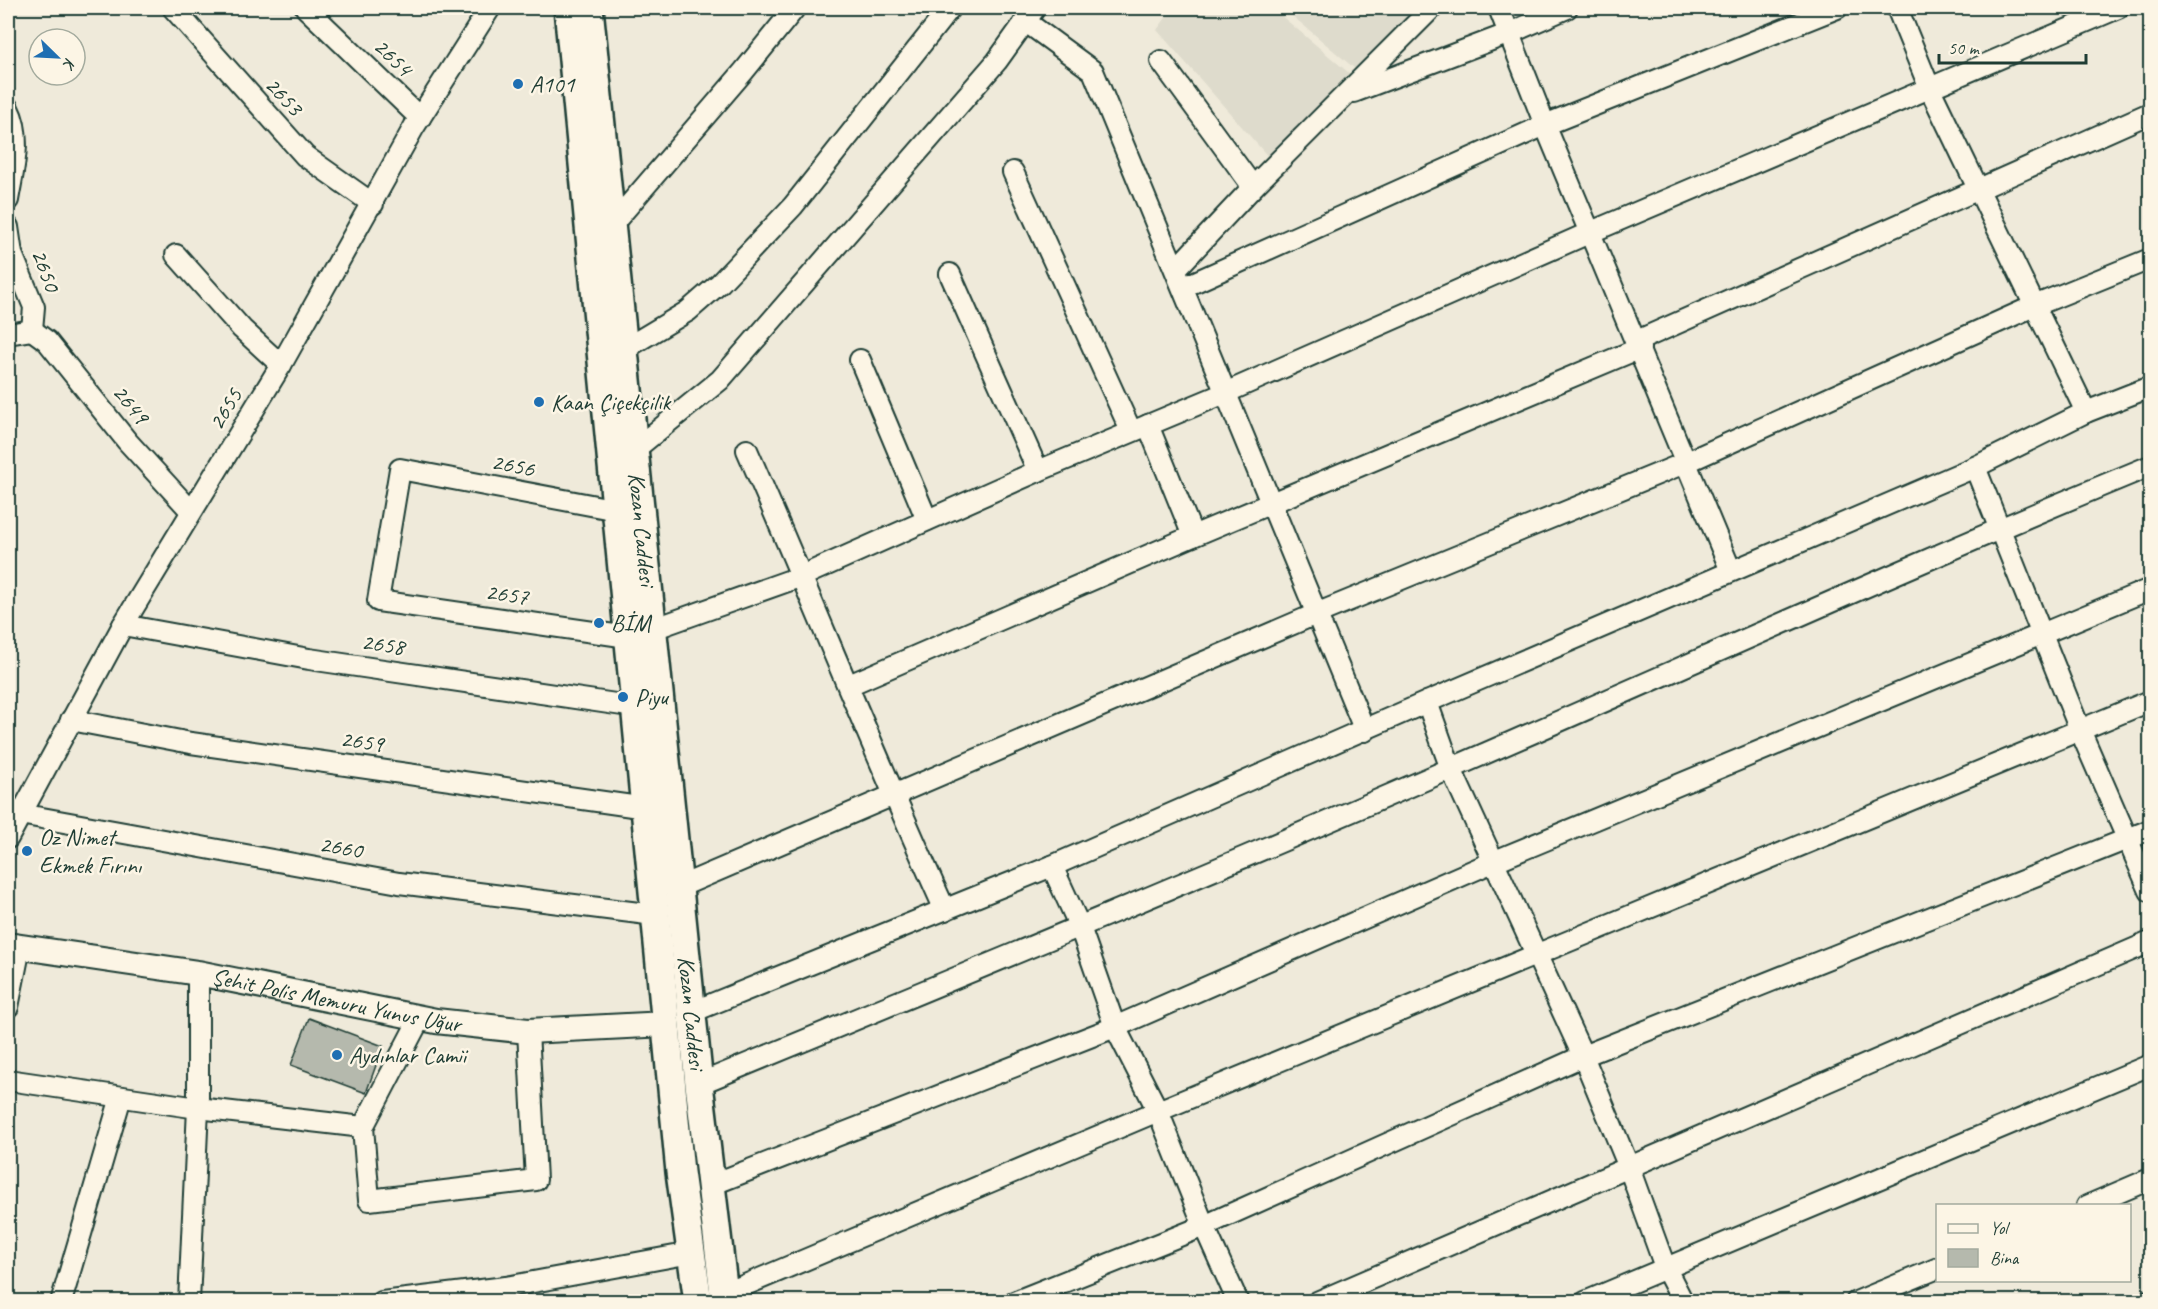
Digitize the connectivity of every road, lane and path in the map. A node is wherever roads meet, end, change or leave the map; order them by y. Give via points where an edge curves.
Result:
1 (173, 8) edge
2 (306, 8) edge
3 (489, 8) edge
4 (568, 8) edge
5 (589, 8) edge
6 (795, 8) edge
7 (950, 8) edge
8 (1432, 8) edge
9 (1499, 8) edge
10 (1567, 8) edge
11 (1837, 8) edge
12 (1897, 8) edge
13 (2118, 8) edge
14 (1030, 14) edge
15 (1510, 33) junction
16 (1161, 61) dead end
17 (1930, 89) junction
18 (1346, 95) junction
19 (8, 108) edge
20 (2151, 113) edge
21 (420, 118) junction
22 (1545, 125) junction
23 (1013, 172) dead end
24 (1253, 187) junction
25 (1978, 191) junction
26 (8, 200) edge
27 (373, 204) junction
28 (611, 226) junction
29 (8, 227) edge
30 (1591, 232) junction
31 (177, 255) dead end
32 (2151, 259) edge
33 (950, 274) dead end
34 (1180, 278) junction
35 (2034, 306) junction
36 (32, 330) junction
37 (8, 334) edge
38 (1638, 344) junction
39 (624, 350) junction
40 (860, 360) dead end
41 (281, 366) junction
42 (2151, 387) edge
43 (1225, 393) junction
44 (2086, 412) junction
45 (1139, 428) junction
46 (634, 450) junction
47 (747, 450) dead end
48 (1687, 462) junction
49 (2151, 466) edge
50 (1975, 467) junction
51 (1038, 471) junction
52 (1270, 504) junction
53 (617, 510) junction
54 (191, 512) junction
55 (927, 520) junction
56 (2001, 527) junction
57 (1193, 536) junction
58 (1731, 571) junction
59 (802, 576) junction
60 (2151, 589) edge
61 (378, 601) joint
62 (1316, 614) junction
63 (123, 625) junction
64 (640, 633) junction
65 (2043, 635) junction
66 (849, 685) junction
67 (2151, 701) edge
68 (1427, 702) junction
69 (636, 707) junction
70 (71, 720) junction
71 (2080, 730) junction
72 (1365, 731) junction
73 (1450, 769) junction
74 (893, 796) junction
75 (646, 808) junction
76 (20, 814) junction
77 (2151, 830) edge
78 (8, 838) edge
79 (2128, 839) junction
80 (1495, 861) junction
81 (1052, 866) junction
82 (679, 887) junction
83 (2151, 891) edge
84 (945, 910) junction
85 (655, 915) junction
86 (1080, 927) junction
87 (2151, 942) edge
88 (14, 946) edge
89 (1539, 955) junction
90 (198, 973) junction
91 (8, 1007) edge
92 (692, 1012) junction
93 (420, 1018) junction
94 (666, 1024) junction
95 (1115, 1027) junction
96 (528, 1031) junction
97 (1583, 1056) junction
98 (2151, 1065) edge
99 (8, 1080) edge
100 (699, 1084) junction
101 (121, 1097) junction
102 (198, 1108) junction
103 (1158, 1111) junction
104 (363, 1127) junction
105 (1628, 1165) junction
106 (2151, 1179) edge
107 (711, 1185) junction
108 (2092, 1204) edge
109 (1204, 1226) junction
110 (691, 1253) junction
111 (1665, 1267) junction
112 (1936, 1269) edge
113 (724, 1298) edge
114 (61, 1302) edge
115 (189, 1302) edge
116 (382, 1302) edge
117 (698, 1302) edge
118 (1014, 1302) edge
119 (1238, 1302) edge
120 (1317, 1302) edge
121 (1585, 1302) edge
122 (1683, 1302) edge
123 (1856, 1302) edge

1 - 27 street, 2653 via 305,156
2 - 21 street, 2654
3 - 21 street, 2655
4 - 53 highway, Kozan Caddesi
5 - 28 highway, Kozan Caddesi
6 - 28 street
7 - 39 street via 793,206 720,283 688,311
8 - 18 street
9 - 15 street
10 - 15 street
11 - 22 street
12 - 17 street
13 - 17 street
14 - 34 street via 1093,71
14 - 46 street via 997,61 720,380
15 - 18 street
15 - 22 street
16 - 24 street
17 - 25 street
17 - 30 street
18 - 24 street
19 - 26 street via 16,143
20 - 25 street
21 - 27 street, 2655
22 - 30 street
22 - 34 street
23 - 45 street
24 - 34 street
25 - 35 street
25 - 38 street
27 - 41 street, 2655
28 - 39 highway, Kozan Caddesi
29 - 36 street, 2650 via 12,254 34,307
30 - 38 street
30 - 43 street
31 - 41 street via 242,329
32 - 35 street
33 - 51 street
34 - 43 street
35 - 44 street
35 - 48 street
36 - 37 street
36 - 54 street, 2649 via 47,341 127,441
38 - 48 street
38 - 52 street
39 - 46 highway, Kozan Caddesi
40 - 55 street
41 - 54 street, 2655
42 - 44 street
43 - 45 street
43 - 52 street
44 - 50 street
45 - 51 street
45 - 57 street
46 - 64 highway, Kozan Caddesi
47 - 59 street
48 - 58 street
48 - 62 street
49 - 56 street
50 - 56 street
50 - 58 street
51 - 55 street
52 - 57 street
52 - 62 street
53 - 61 street, 2656 via 400,469
53 - 64 highway, Kozan Caddesi
54 - 63 street, 2655
55 - 59 street
56 - 65 street
56 - 73 street
57 - 66 street
58 - 68 street
59 - 64 street
59 - 66 street
60 - 65 street
61 - 64 street, 2657
62 - 72 street
62 - 74 street
63 - 69 street, 2658 via 309,659
63 - 70 street, 2655
64 - 69 highway, Kozan Caddesi
64 - 82 highway, Kozan Caddesi
65 - 71 street
65 - 80 street
66 - 74 street
67 - 71 street
68 - 72 street
68 - 73 street
69 - 75 highway, Kozan Caddesi
70 - 75 street, 2659 via 191,743
70 - 76 street, 2655
71 - 79 street
71 - 89 street
72 - 81 street
73 - 80 street
73 - 86 street
74 - 82 street
74 - 84 street
75 - 85 highway, Kozan Caddesi
76 - 78 street, 2655
76 - 85 street, 2660 via 399,883
77 - 79 street
79 - 83 street
79 - 97 street
80 - 89 street
80 - 95 street
81 - 84 street
81 - 86 street
82 - 92 highway, Kozan Caddesi
84 - 92 street
85 - 94 highway, Kozan Caddesi
86 - 95 street
86 - 100 street
87 - 105 street
88 - 90 main road, Şehit Polis Memuru Yunus Uğur
88 - 91 street
89 - 97 street
89 - 103 street
90 - 93 main road, Şehit Polis Memuru Yunus Uğur
90 - 102 street
92 - 100 highway, Kozan Caddesi
93 - 96 main road, Şehit Polis Memuru Yunus Uğur
93 - 104 street
94 - 96 main road, Şehit Polis Memuru Yunus Uğur
94 - 110 highway, Kozan Caddesi
95 - 103 street
95 - 107 street
96 - 104 street via 536,1180 369,1200
97 - 105 street
97 - 109 street
98 - 111 street
99 - 101 street
100 - 107 highway, Kozan Caddesi
101 - 102 street
101 - 114 street
102 - 104 street
102 - 115 street
103 - 109 street
103 - 113 street
105 - 111 street
105 - 120 street
106 - 108 street
107 - 113 highway, Kozan Caddesi
109 - 118 street
109 - 119 street
110 - 116 street via 506,1287
110 - 117 highway, Kozan Caddesi
111 - 121 street
111 - 122 street
112 - 123 street

